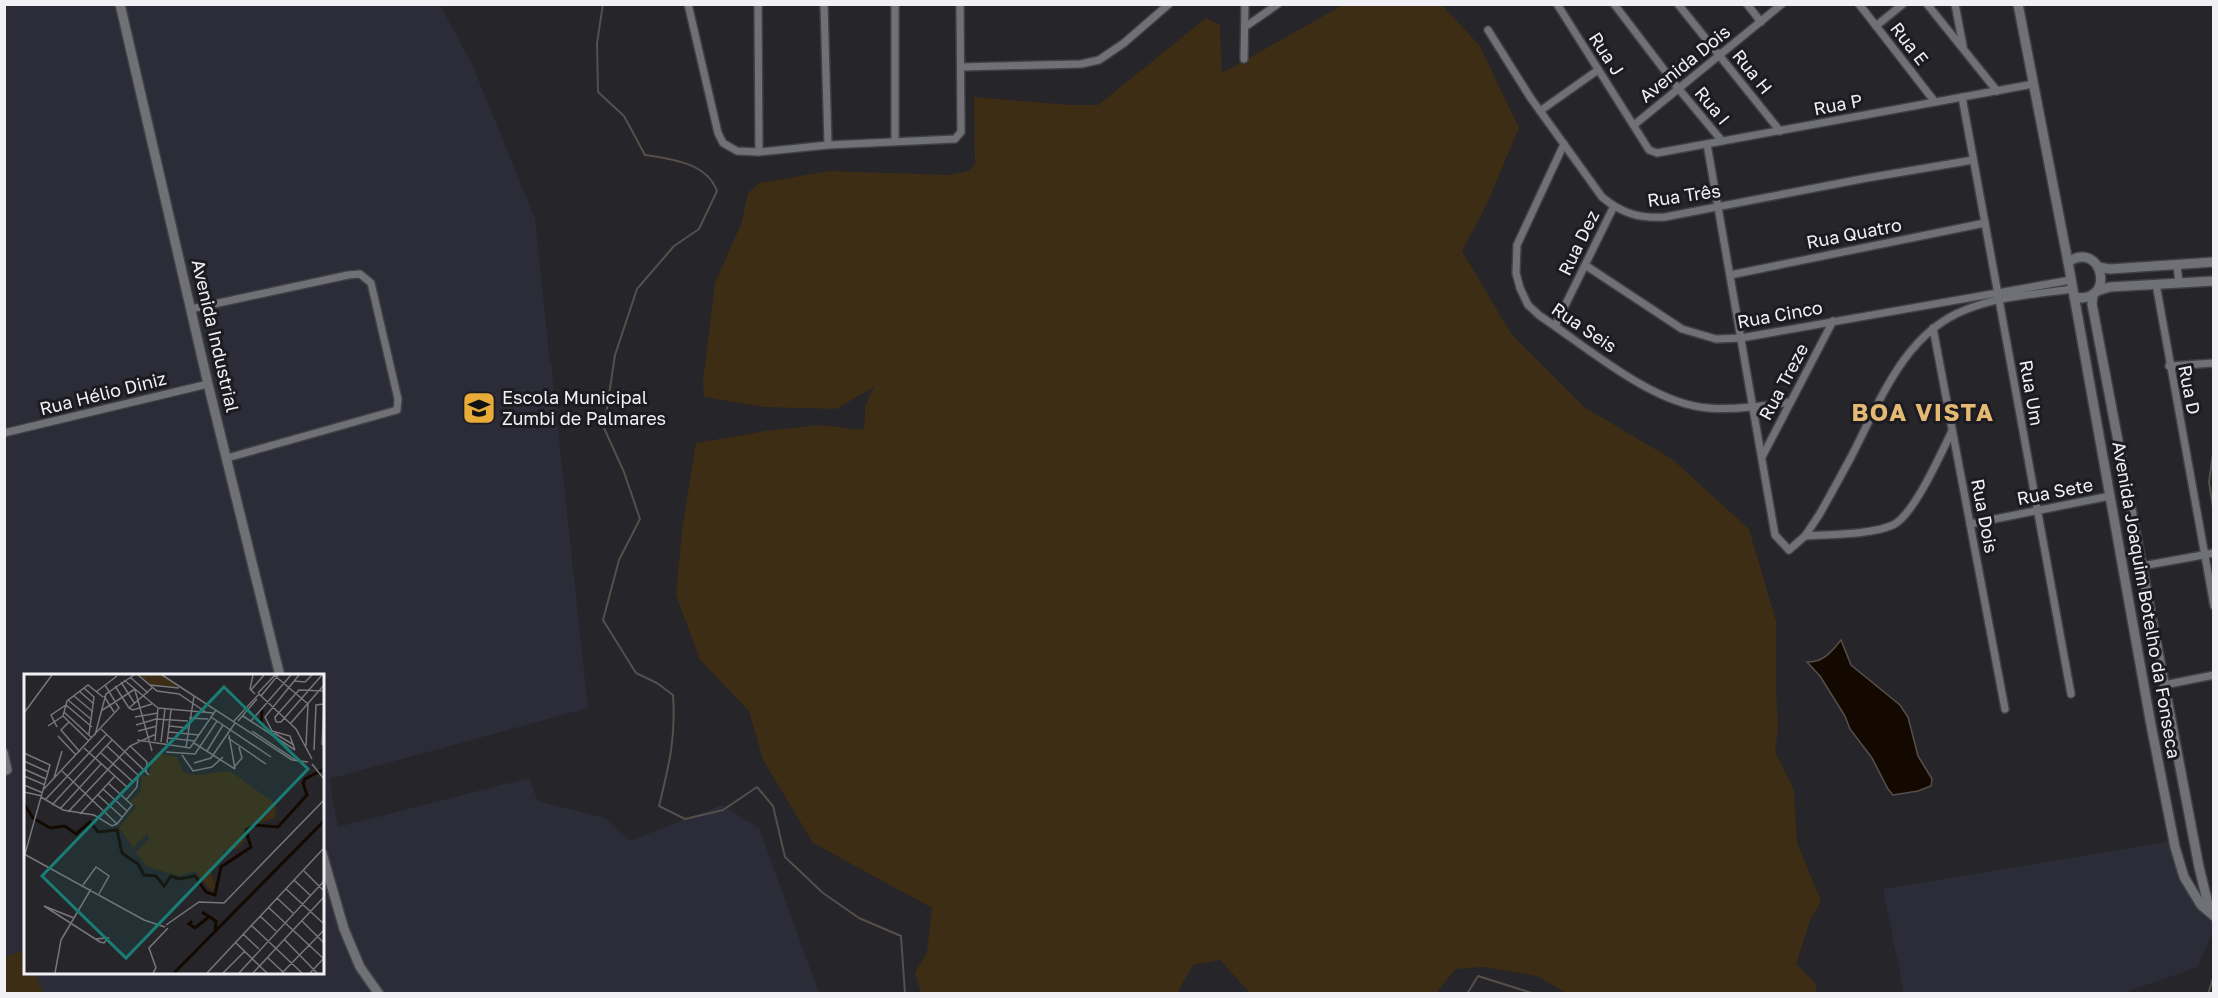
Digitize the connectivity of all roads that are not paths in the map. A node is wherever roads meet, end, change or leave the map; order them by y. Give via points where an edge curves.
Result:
1 (120, 4) edge
2 (688, 4) edge
3 (758, 4) edge
4 (824, 4) edge
5 (895, 4) edge
6 (960, 4) edge
7 (1169, 4) edge
8 (1245, 4) edge
9 (1278, 4) edge
10 (1557, 4) edge
11 (1614, 4) edge
12 (1678, 4) edge
13 (1747, 4) edge
14 (1782, 4) edge
15 (1859, 4) edge
16 (1903, 4) edge
17 (1928, 4) edge
18 (1955, 4) edge
19 (2018, 4) edge
20 (1761, 22) junction
21 (1876, 26) junction
22 (1245, 27) junction
23 (1488, 30) dead end
24 (1963, 48) junction
25 (1720, 56) junction
26 (1245, 59) dead end
27 (961, 67) junction
28 (1599, 70) junction
29 (2034, 84) junction
30 (1678, 88) junction
31 (1997, 91) junction
32 (1962, 97) junction
33 (1935, 102) junction
34 (1540, 111) junction
35 (1634, 125) junction
36 (1780, 131) junction
37 (895, 141) junction
38 (1722, 141) junction
39 (1564, 144) junction
40 (1707, 144) junction
41 (828, 145) junction
42 (1649, 150) joint
43 (759, 152) junction
44 (1973, 160) junction
45 (1614, 206) junction
46 (1718, 207) junction
47 (1985, 224) junction
48 (2068, 262) junction
49 (2214, 262) edge
50 (2177, 265) junction
51 (1585, 266) junction
52 (2098, 267) junction
53 (1730, 275) junction
54 (2214, 281) edge
55 (2180, 283) junction
56 (2156, 285) junction
57 (2073, 289) junction
58 (2095, 293) junction
59 (1998, 296) junction
60 (191, 309) junction
61 (1833, 321) junction
62 (1555, 326) junction
63 (1933, 328) junction
64 (1741, 338) junction
65 (2214, 363) edge
66 (2169, 366) junction
67 (208, 384) junction
68 (1790, 402) junction
69 (1753, 407) junction
70 (1952, 431) junction
71 (4, 433) edge
72 (1762, 457) junction
73 (227, 458) junction
74 (2110, 496) junction
75 (2038, 511) junction
76 (1970, 524) junction
77 (1805, 536) junction
78 (2214, 553) edge
79 (2205, 555) junction
80 (2142, 566) junction
81 (2214, 606) edge
82 (280, 674) edge
83 (2214, 675) edge
84 (2164, 685) junction
85 (2071, 694) dead end
86 (2005, 709) dead end
87 (4, 752) edge
88 (4, 772) edge
89 (324, 861) edge
90 (2212, 914) edge
91 (379, 993) edge

1 - 60 street, Avenida Industrial
2 - 43 street via 718,134 723,143 737,151
3 - 43 street
4 - 41 street
5 - 37 street
6 - 27 street
7 - 27 street via 1099,60 1081,64
8 - 22 street
9 - 22 street
10 - 28 street, Rua J
11 - 30 street, Rua I
12 - 25 street, Rua H
13 - 20 street
14 - 20 street, Avenida Dois
15 - 21 street, Rua E
16 - 21 street
17 - 24 street
18 - 24 street
19 - 29 street
20 - 25 street, Avenida Dois
21 - 33 street, Rua E
22 - 26 street
23 - 34 street, Rua Três
24 - 31 street
25 - 30 street, Avenida Dois
25 - 36 street, Rua H
27 - 37 street via 959,136 955,140
28 - 34 street
28 - 35 street, Rua J
29 - 31 street, Rua P
29 - 48 street
30 - 35 street, Avenida Dois
30 - 38 street, Rua I
31 - 32 street, Rua P
32 - 33 street, Rua P
32 - 44 street, Rua Um
33 - 36 street, Rua P
34 - 39 street, Rua Três
35 - 42 street, Rua J
36 - 38 street, Rua P
37 - 41 street
38 - 40 street, Rua P
39 - 45 street, Rua Três via 1602,197
39 - 62 street, Rua Seis via 1521,235 1515,258 1518,281 1528,305
40 - 42 street, Rua P via 1657,153
40 - 46 street
41 - 43 street
44 - 46 street, Rua Três
44 - 47 street, Rua Um
45 - 46 street, Rua Três via 1646,218
45 - 51 street, Rua Dez
46 - 53 street
47 - 53 street, Rua Quatro
47 - 59 street, Rua Um
48 - 52 street via 2082,257
48 - 57 street
49 - 50 street
50 - 52 street
50 - 55 street
51 - 62 street, Rua Dez
51 - 64 street, Rua Cinco via 1682,329 1716,339
52 - 58 street via 2101,282
53 - 64 street
54 - 55 street
55 - 56 street
56 - 58 street via 2110,287
56 - 66 street, Rua D
57 - 58 street via 2084,298
57 - 59 street
57 - 74 street, Avenida Joaquim Botelho da Fonseca
58 - 80 street via 2092,304
59 - 61 street, Rua Cinco
59 - 63 street
59 - 75 street, Rua Um
60 - 67 street, Avenida Industrial
60 - 73 street via 348,274 360,274 372,283 399,399 397,410
61 - 64 street, Rua Cinco
61 - 68 street, Rua Treze
62 - 69 street, Rua Seis via 1667,398 1706,408
63 - 70 street, Rua Dois
63 - 77 street via 1913,347 1894,375
64 - 69 street
65 - 66 street
66 - 79 street, Rua D
67 - 71 street, Rua Hélio Diniz
67 - 73 street, Avenida Industrial
68 - 69 street, Rua Seis
68 - 72 street, Rua Treze
69 - 72 street
70 - 76 street, Rua Dois
70 - 77 street via 1908,513 1894,524
72 - 77 street via 1775,535 1789,550
73 - 82 street, Avenida Industrial
74 - 75 street, Rua Sete
74 - 90 street, Avenida Joaquim Botelho da Fonseca via 2175,847 2184,877 2201,905
75 - 76 street, Rua Sete
75 - 85 street, Rua Um
76 - 86 street, Rua Dois
78 - 79 street
79 - 80 street
79 - 81 street, Rua D
80 - 84 street
83 - 84 street
84 - 90 street via 2199,867
87 - 88 street via 8,770
89 - 91 street via 360,967

